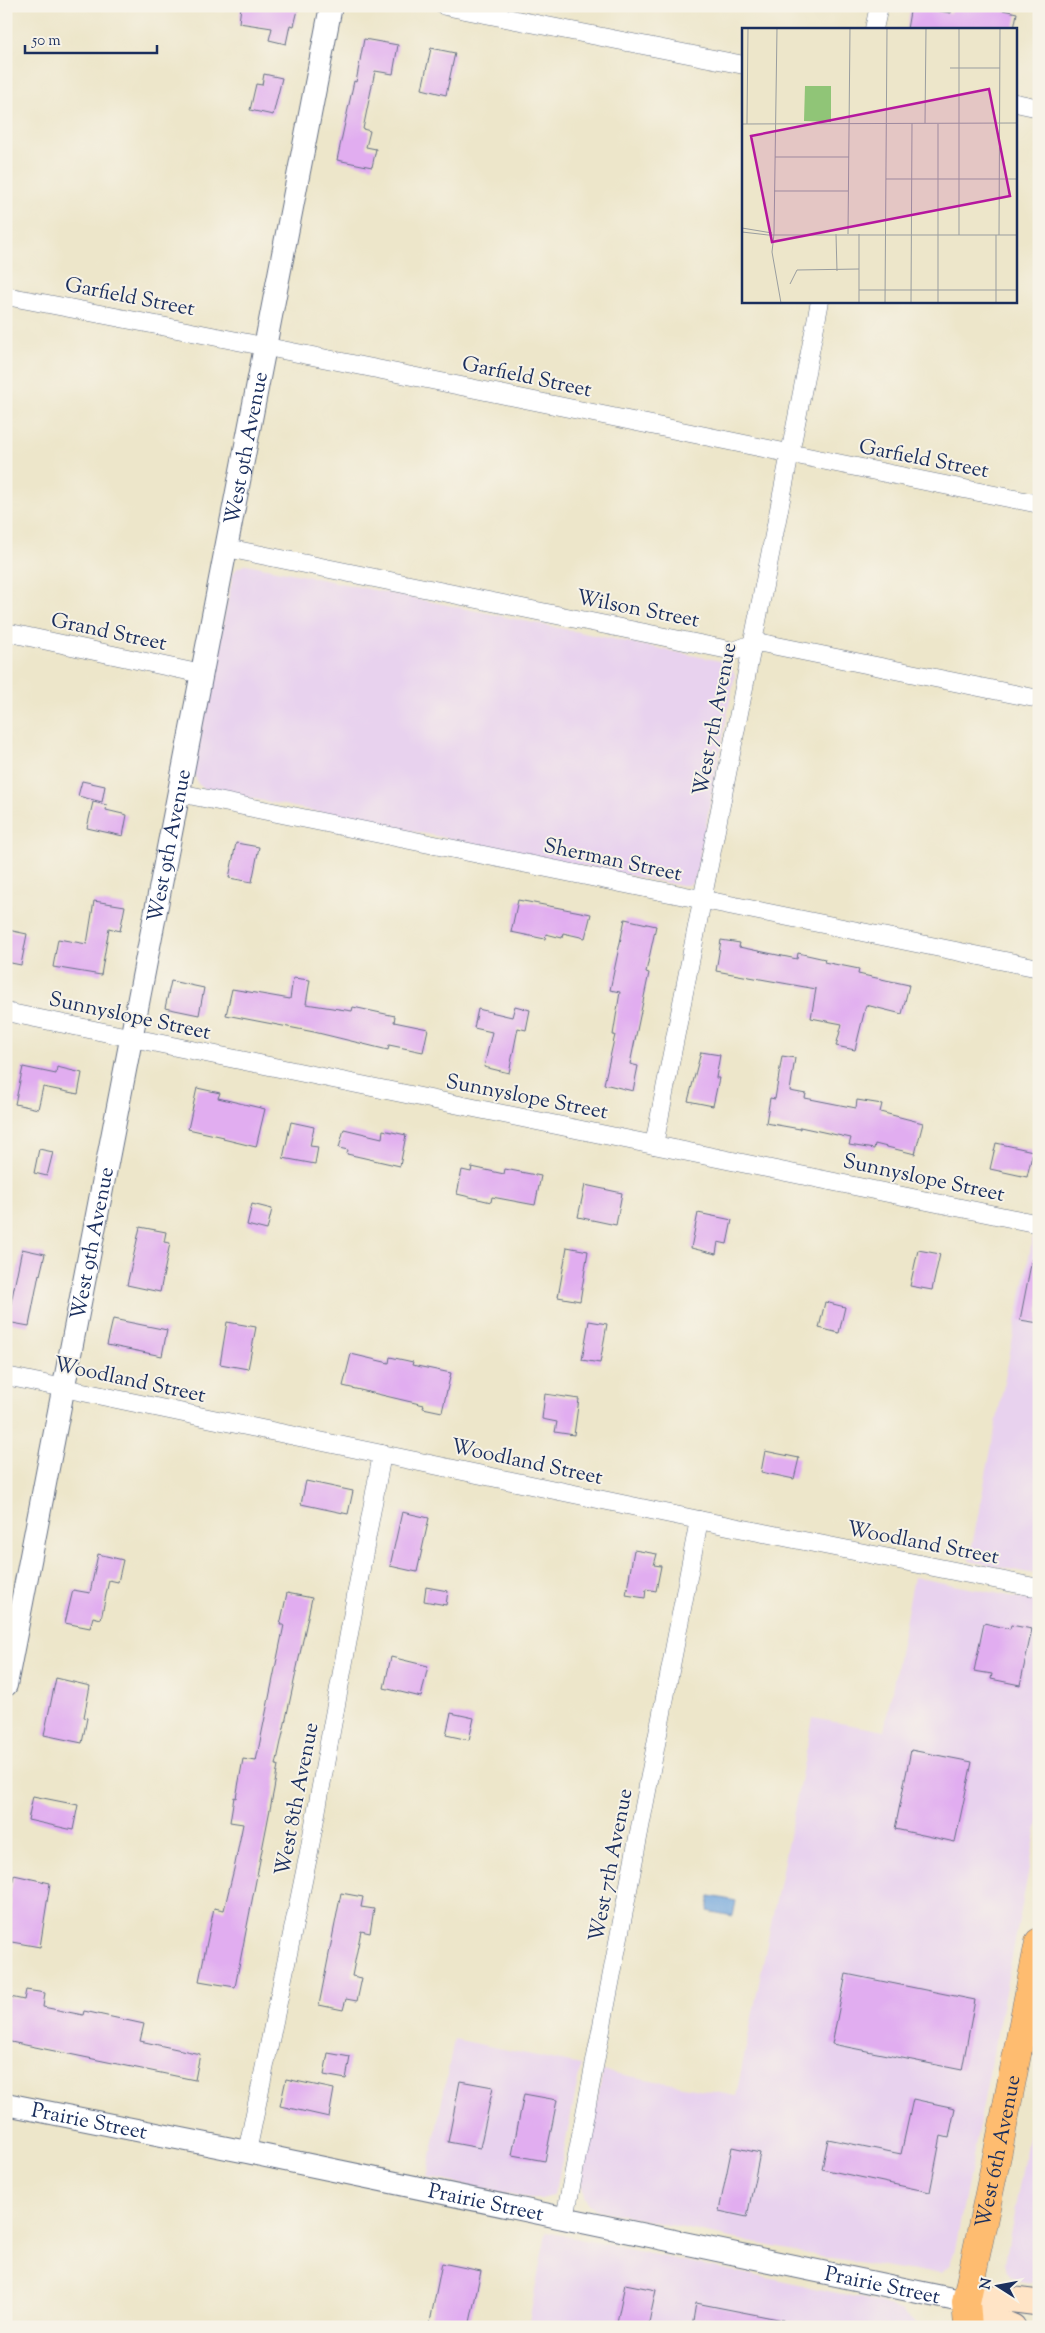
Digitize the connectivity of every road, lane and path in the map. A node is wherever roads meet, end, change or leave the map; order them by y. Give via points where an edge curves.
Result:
1 (332, 6) edge
2 (445, 6) edge
3 (879, 6) edge
4 (874, 28) edge
5 (742, 65) edge
6 (1018, 103) edge
7 (1039, 108) edge
8 (6, 296) edge
9 (820, 302) edge
10 (266, 344) junction
11 (790, 454) junction
12 (1039, 504) edge
13 (227, 548) junction
14 (6, 632) edge
15 (752, 644) junction
16 (202, 674) junction
17 (1039, 699) edge
18 (179, 793) junction
19 (702, 900) junction
20 (1039, 968) edge
21 (6, 1012) edge
22 (132, 1039) junction
23 (654, 1145) junction
24 (1039, 1224) edge
25 (6, 1376) edge
26 (63, 1388) junction
27 (382, 1454) junction
28 (699, 1520) junction
29 (1039, 1588) edge
30 (6, 1685) edge
31 (1039, 1942) edge
32 (6, 2104) edge
33 (247, 2152) junction
34 (564, 2218) junction
35 (1039, 2303) edge
36 (967, 2314) edge
37 (952, 2327) edge
38 (1013, 2327) edge

1 - 10 street, West 9th Avenue
2 - 5 street
3 - 4 street
6 - 7 street
8 - 10 street, Garfield Street
9 - 11 street, West 7th Avenue
10 - 11 street, Garfield Street
10 - 13 street, West 9th Avenue
11 - 12 street, Garfield Street
11 - 15 street, West 7th Avenue
13 - 15 street, Wilson Street via 734,650
13 - 16 street, West 9th Avenue
14 - 16 street, Grand Street
15 - 17 street, Wilson Street via 762,643
15 - 19 street, West 7th Avenue
16 - 18 street, West 9th Avenue
18 - 19 street, Sherman Street
18 - 22 street, West 9th Avenue
19 - 20 street, Sherman Street
19 - 23 street, West 7th Avenue
21 - 22 street, Sunnyslope Street
22 - 23 street, Sunnyslope Street
22 - 26 street, West 9th Avenue
23 - 24 street, Sunnyslope Street
25 - 26 street, Woodland Street
26 - 27 street, Woodland Street
26 - 30 street, West 9th Avenue
27 - 28 street, Woodland Street
27 - 33 street, West 8th Avenue via 308,1858
28 - 29 street, Woodland Street
28 - 34 street, West 7th Avenue
31 - 36 main road, West 6th Avenue
32 - 33 street, Prairie Street
33 - 34 street, Prairie Street
34 - 36 street, Prairie Street
35 - 36 main road, Prairie Street via 990,2297
36 - 37 main road, West 6th Avenue
36 - 38 main road, Prairie Street via 987,2316

